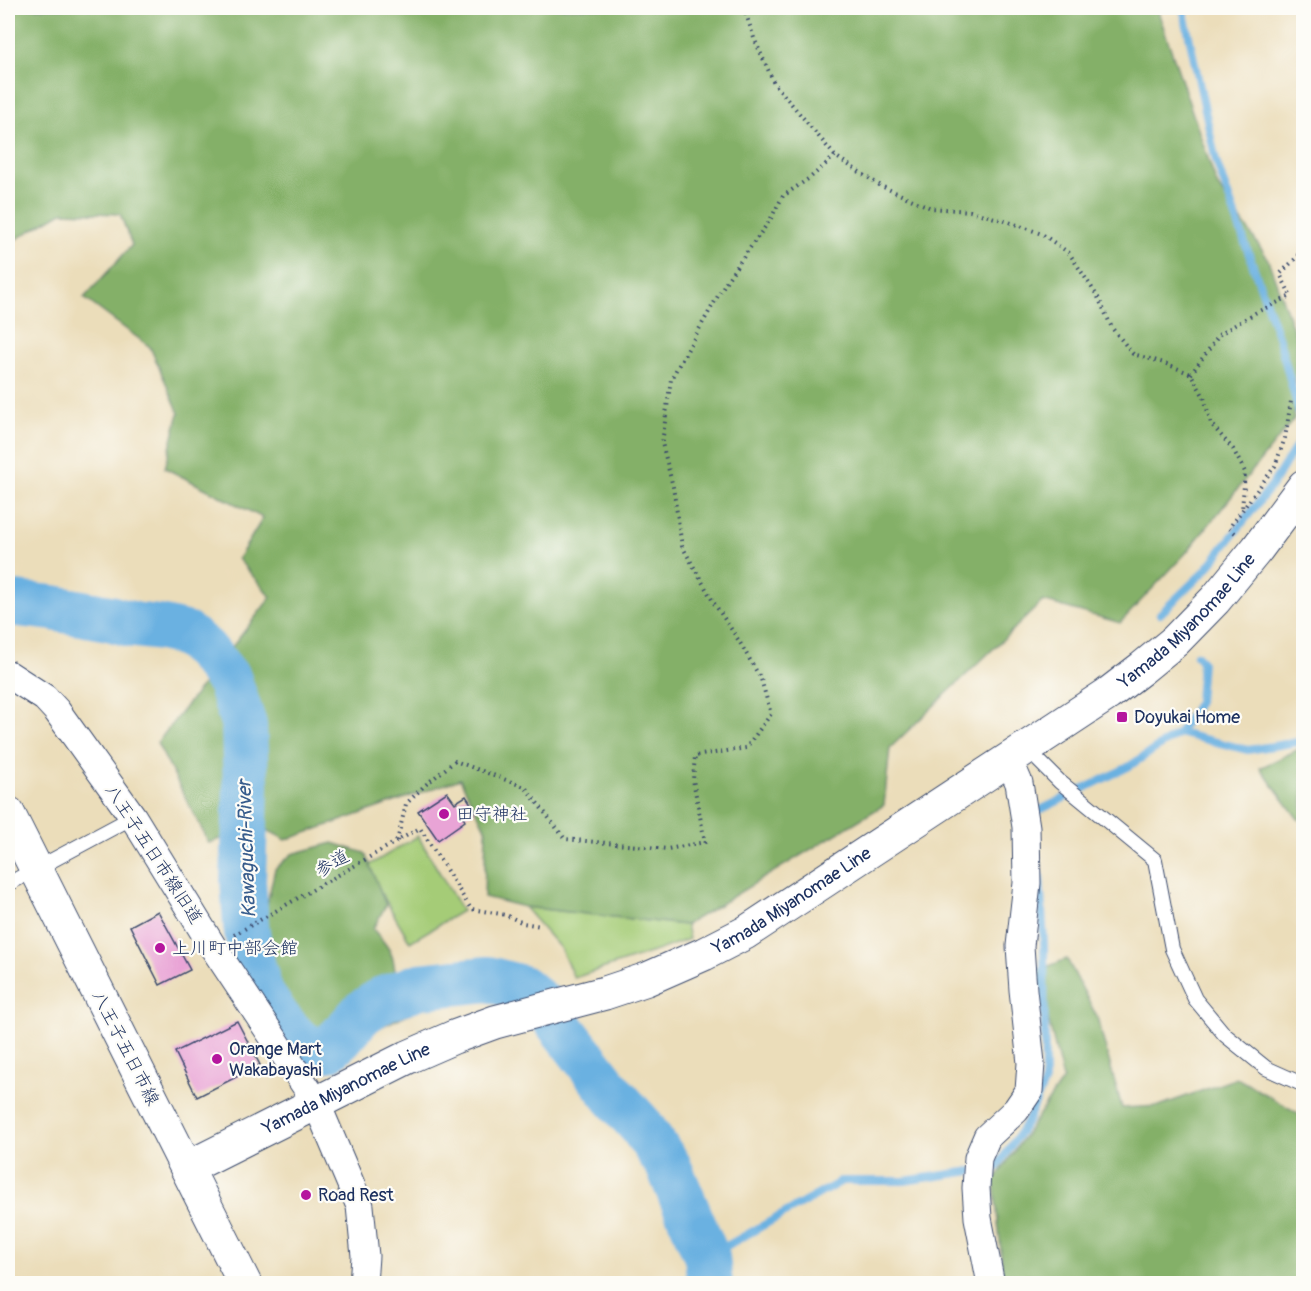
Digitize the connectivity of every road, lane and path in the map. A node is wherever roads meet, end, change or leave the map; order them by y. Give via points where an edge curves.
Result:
1 (744, 8) edge
2 (835, 156) junction
3 (1304, 246) edge
4 (1191, 374) junction
5 (1291, 400) dead end
6 (1304, 486) edge
7 (1242, 510) junction
8 (1229, 528) dead end
9 (8, 674) edge
10 (1017, 754) junction
11 (8, 813) edge
12 (133, 818) junction
13 (425, 824) dead end
14 (420, 828) junction
15 (397, 841) junction
16 (22, 877) edge
17 (540, 926) dead end
18 (236, 933) dead end
19 (1304, 1085) edge
20 (316, 1102) junction
21 (187, 1168) junction
22 (245, 1284) edge
23 (363, 1284) edge
24 (991, 1284) edge

1 - 2 path via 774,83
2 - 4 path via 881,186 931,208 970,211 1042,234 1069,253 1098,297 1112,328 1133,354
2 - 15 path via 783,196 771,220 727,280 671,379 662,443 682,546 761,679 771,714 746,748 695,756 693,780 705,842 668,849 565,839 525,787 455,761 406,804
3 - 4 path via 1280,274 1292,296 1220,334
4 - 7 path via 1204,397 1211,424 1233,449 1245,472
5 - 7 path via 1285,438 1275,466
6 - 10 main road, Yamada Miyanomae Line via 1240,571 1175,641 1123,683
7 - 8 path
9 - 12 street, 八王子五日市線旧道 via 45,698 57,711
10 - 19 lane via 1060,782 1155,860 1172,949 1195,999 1225,1035 1266,1068
10 - 20 main road, Yamada Miyanomae Line via 745,933 704,954 627,986 478,1027
10 - 24 street via 1026,827 1027,883 1020,946 1031,1063 1029,1091 1016,1110 987,1137 978,1158 978,1218
11 - 16 main road, 八王子五日市線
12 - 16 lane
12 - 20 street, 八王子五日市線旧道
13 - 14 path, 参道
14 - 15 path, 参道
14 - 17 path via 471,909
15 - 18 path, 参道
16 - 21 main road, 八王子五日市線
20 - 21 main road, Yamada Miyanomae Line
20 - 23 street, 八王子五日市線旧道 via 360,1206 365,1256
21 - 22 main road, 八王子五日市線

